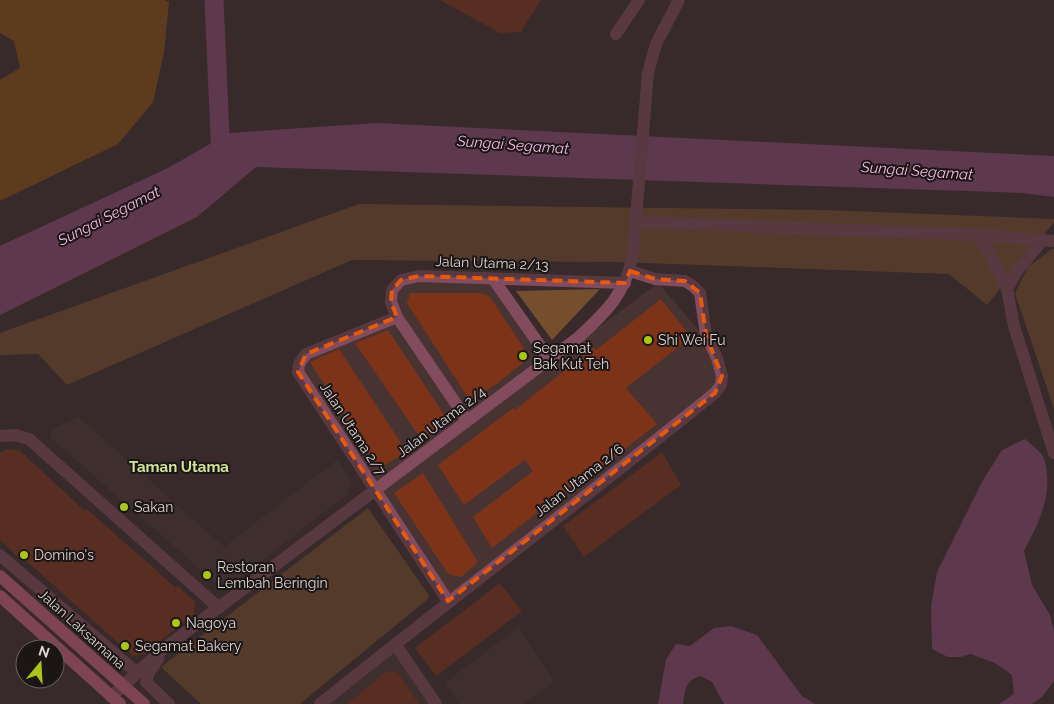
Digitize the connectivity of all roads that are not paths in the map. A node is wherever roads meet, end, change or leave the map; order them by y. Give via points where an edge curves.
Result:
1 (639, 0) edge
2 (678, 0) edge
3 (616, 34) dead end
4 (638, 217) junction
5 (977, 235) junction
6 (1049, 240) edge
7 (630, 271) junction
8 (494, 280) junction
9 (625, 283) junction
10 (1007, 289) junction
11 (397, 317) junction
12 (550, 360) junction
13 (467, 420) junction
14 (0, 436) edge
15 (1054, 453) edge
16 (376, 491) junction
17 (0, 554) edge
18 (0, 576) edge
19 (0, 596) edge
20 (448, 601) junction
21 (218, 608) junction
22 (395, 644) junction
23 (162, 650) junction
24 (136, 672) junction
25 (123, 686) junction
26 (116, 700) edge
27 (144, 704) edge
28 (169, 704) edge
29 (320, 704) edge
30 (436, 704) edge

1 - 3 street
2 - 4 street, Jalan Utama 2/4 via 656,44 645,88
4 - 5 street
4 - 7 street, Jalan Utama 2/4
5 - 6 street
5 - 10 street
6 - 10 street via 1018,271
7 - 9 street, Jalan Utama 2/4
7 - 20 street, Jalan Utama 2/6 via 655,279 685,281 700,293 706,335 717,358 721,385 670,429
8 - 9 street, Jalan Utama 2/13
8 - 11 street, Jalan Utama 2/13 via 419,276 401,280 392,290 391,302
8 - 12 street
9 - 12 street, Jalan Utama 2/4 via 607,310
10 - 15 street via 1016,332
11 - 13 street
11 - 16 street, Jalan Utama 2/7 via 306,354 298,372
12 - 13 street, Jalan Utama 2/4
13 - 16 street, Jalan Utama 2/4
14 - 21 street via 15,435 29,439
16 - 20 street, Jalan Utama 2/7
16 - 21 street, Jalan Utama 2/4
17 - 24 street
18 - 25 main road, Jalan Laksamana
19 - 26 main road
20 - 22 street, Jalan Utama 2/6
21 - 23 street, Jalan Utama 2/4
22 - 29 street, Jalan Utama 2/6
22 - 30 street
23 - 24 street, Jalan Utama 2/4
23 - 28 street via 146,682
24 - 25 street, Jalan Utama 2/4
25 - 26 street, Jalan Utama 2/4
25 - 27 main road, Jalan Laksamana

